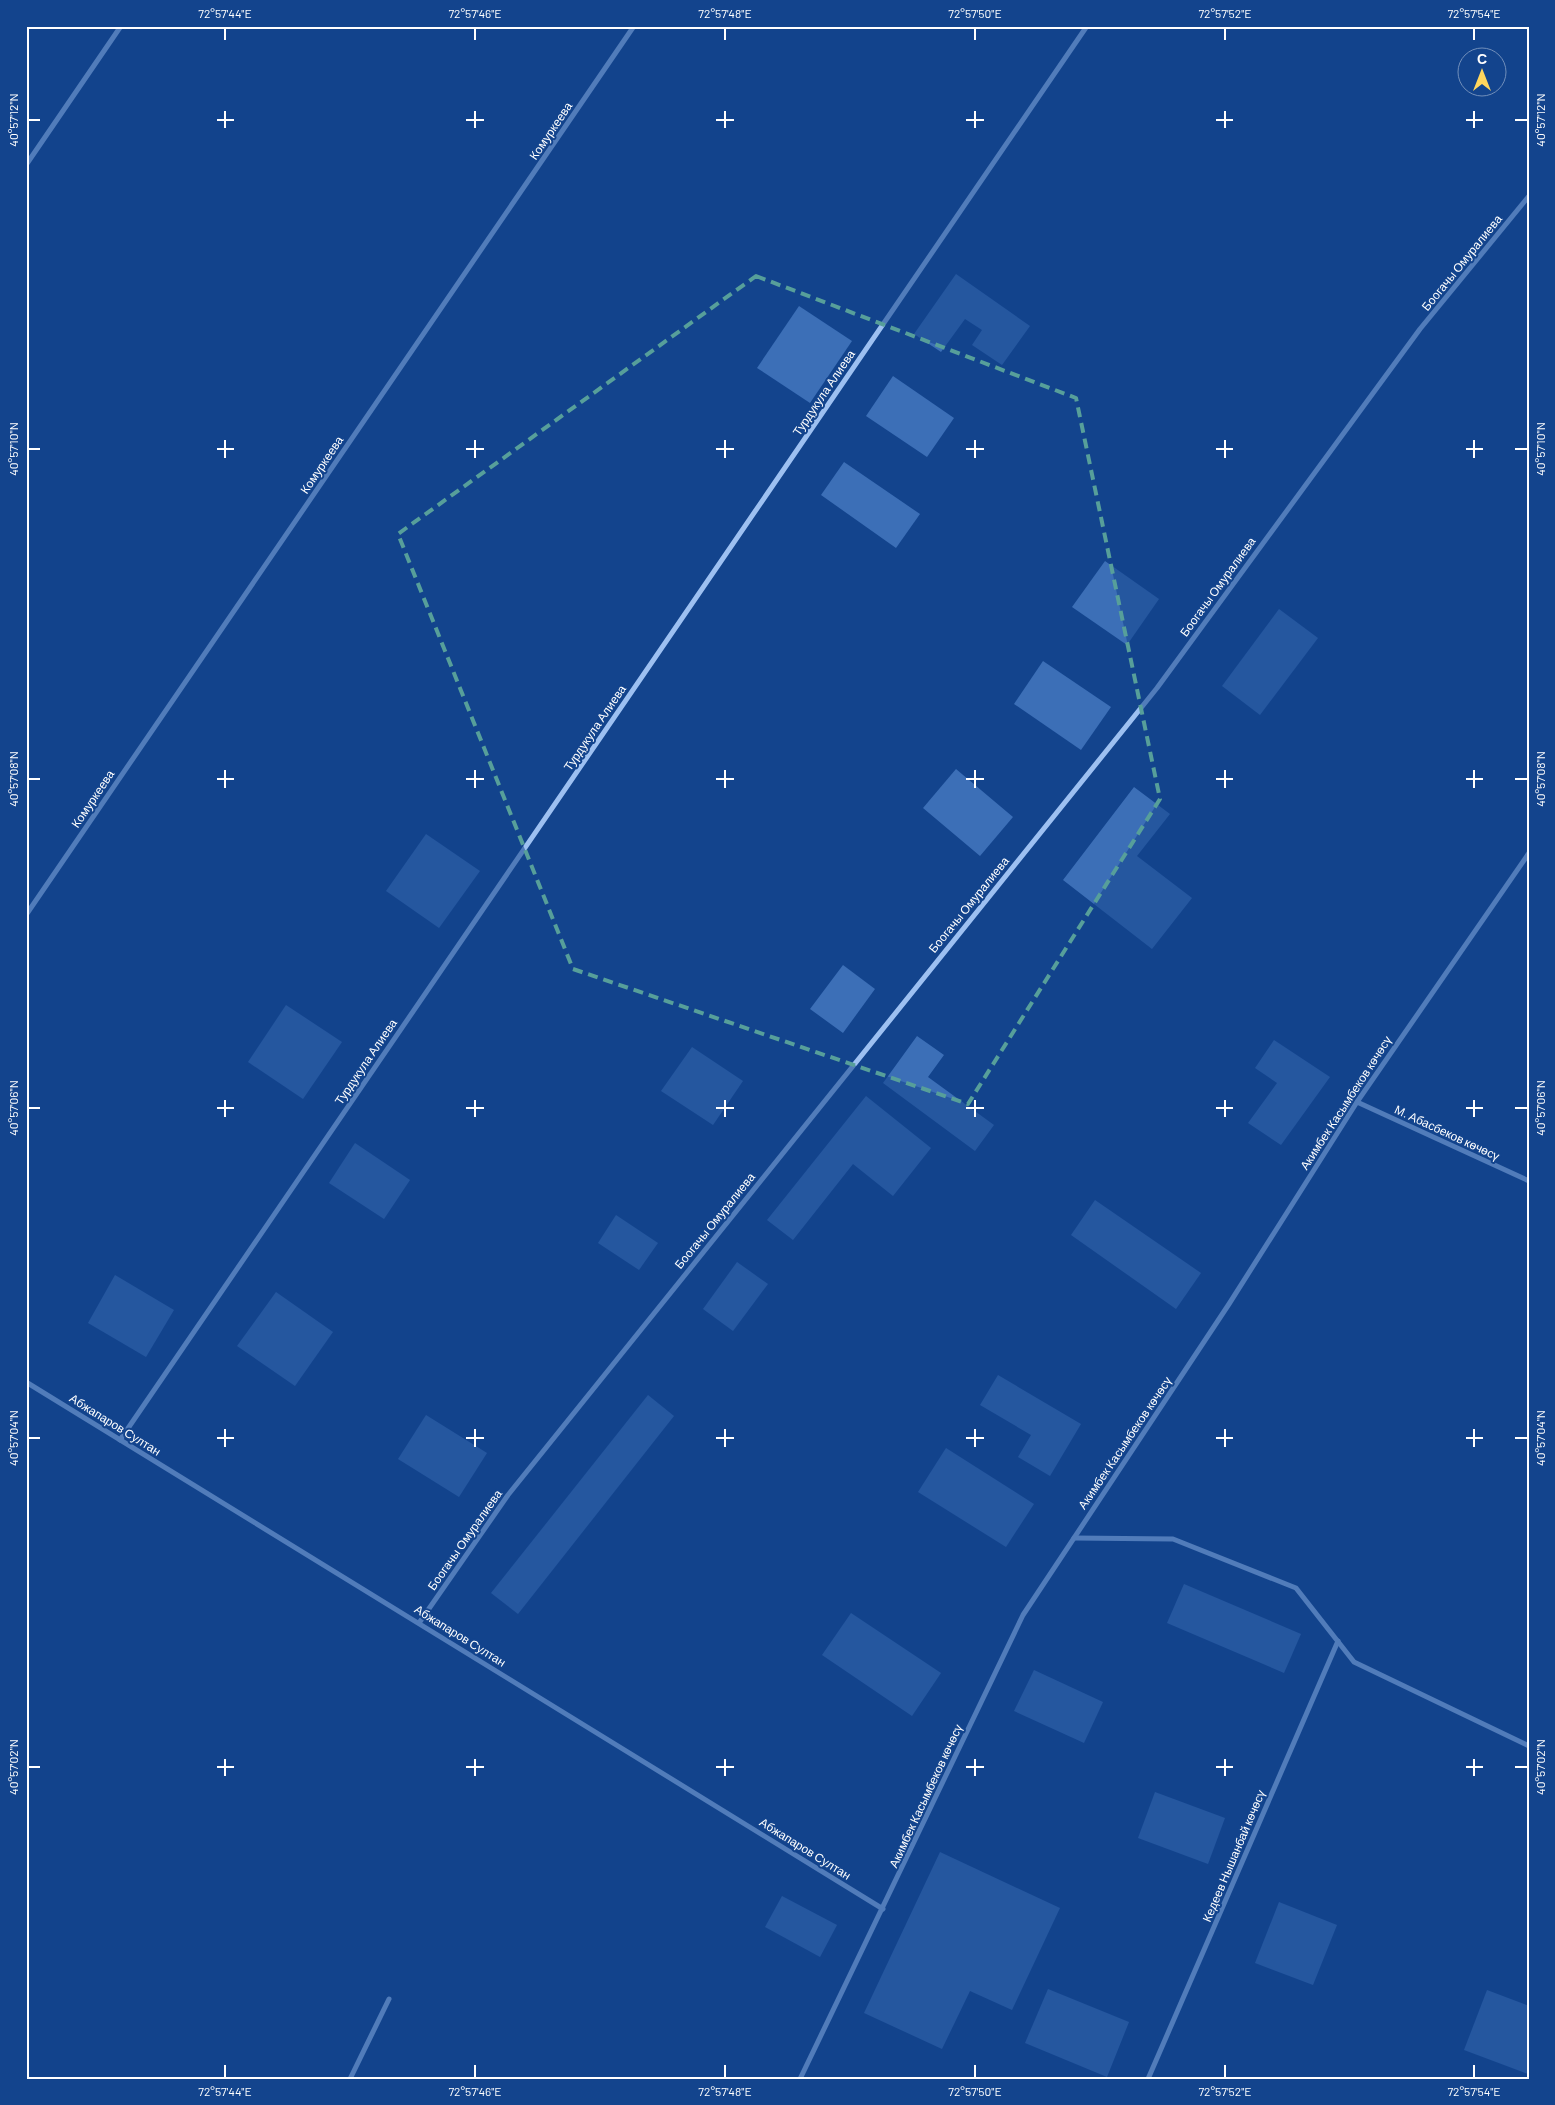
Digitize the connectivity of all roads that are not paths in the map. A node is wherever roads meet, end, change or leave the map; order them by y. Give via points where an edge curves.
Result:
1 (121, 26) edge
2 (634, 26) edge
3 (1087, 26) edge
4 (26, 165) edge
5 (1529, 196) edge
6 (1529, 853) edge
7 (26, 915) edge
8 (1357, 1102) junction
9 (1529, 1181) edge
10 (26, 1382) edge
11 (120, 1440) junction
12 (1074, 1538) junction
13 (420, 1623) junction
14 (1338, 1641) junction
15 (1529, 1746) edge
16 (883, 1909) junction
17 (389, 1999) dead end
18 (350, 2079) edge
19 (800, 2079) edge
20 (1148, 2079) edge

1 - 4 street
2 - 7 street, Комуркеева
3 - 11 street, Турдукула Алиева
5 - 13 street, Боогачы Омуралиева via 1420,329 1156,688 508,1495
6 - 8 street, Акимбек Касымбеков көчөсү
8 - 9 street, М. Абасбеков көчөсү
8 - 12 street, Акимбек Касымбеков көчөсү via 1229,1304
10 - 11 street, Абжапаров Султан
11 - 13 street, Абжапаров Султан
12 - 14 street via 1173,1539 1296,1588
12 - 16 street, Акимбек Касымбеков көчөсү via 1023,1615
13 - 16 street, Абжапаров Султан
14 - 15 street via 1354,1662
14 - 20 street, Кедеев Нышанбай көчөсү
16 - 19 street, Акимбек Касымбеков көчөсү
17 - 18 street

